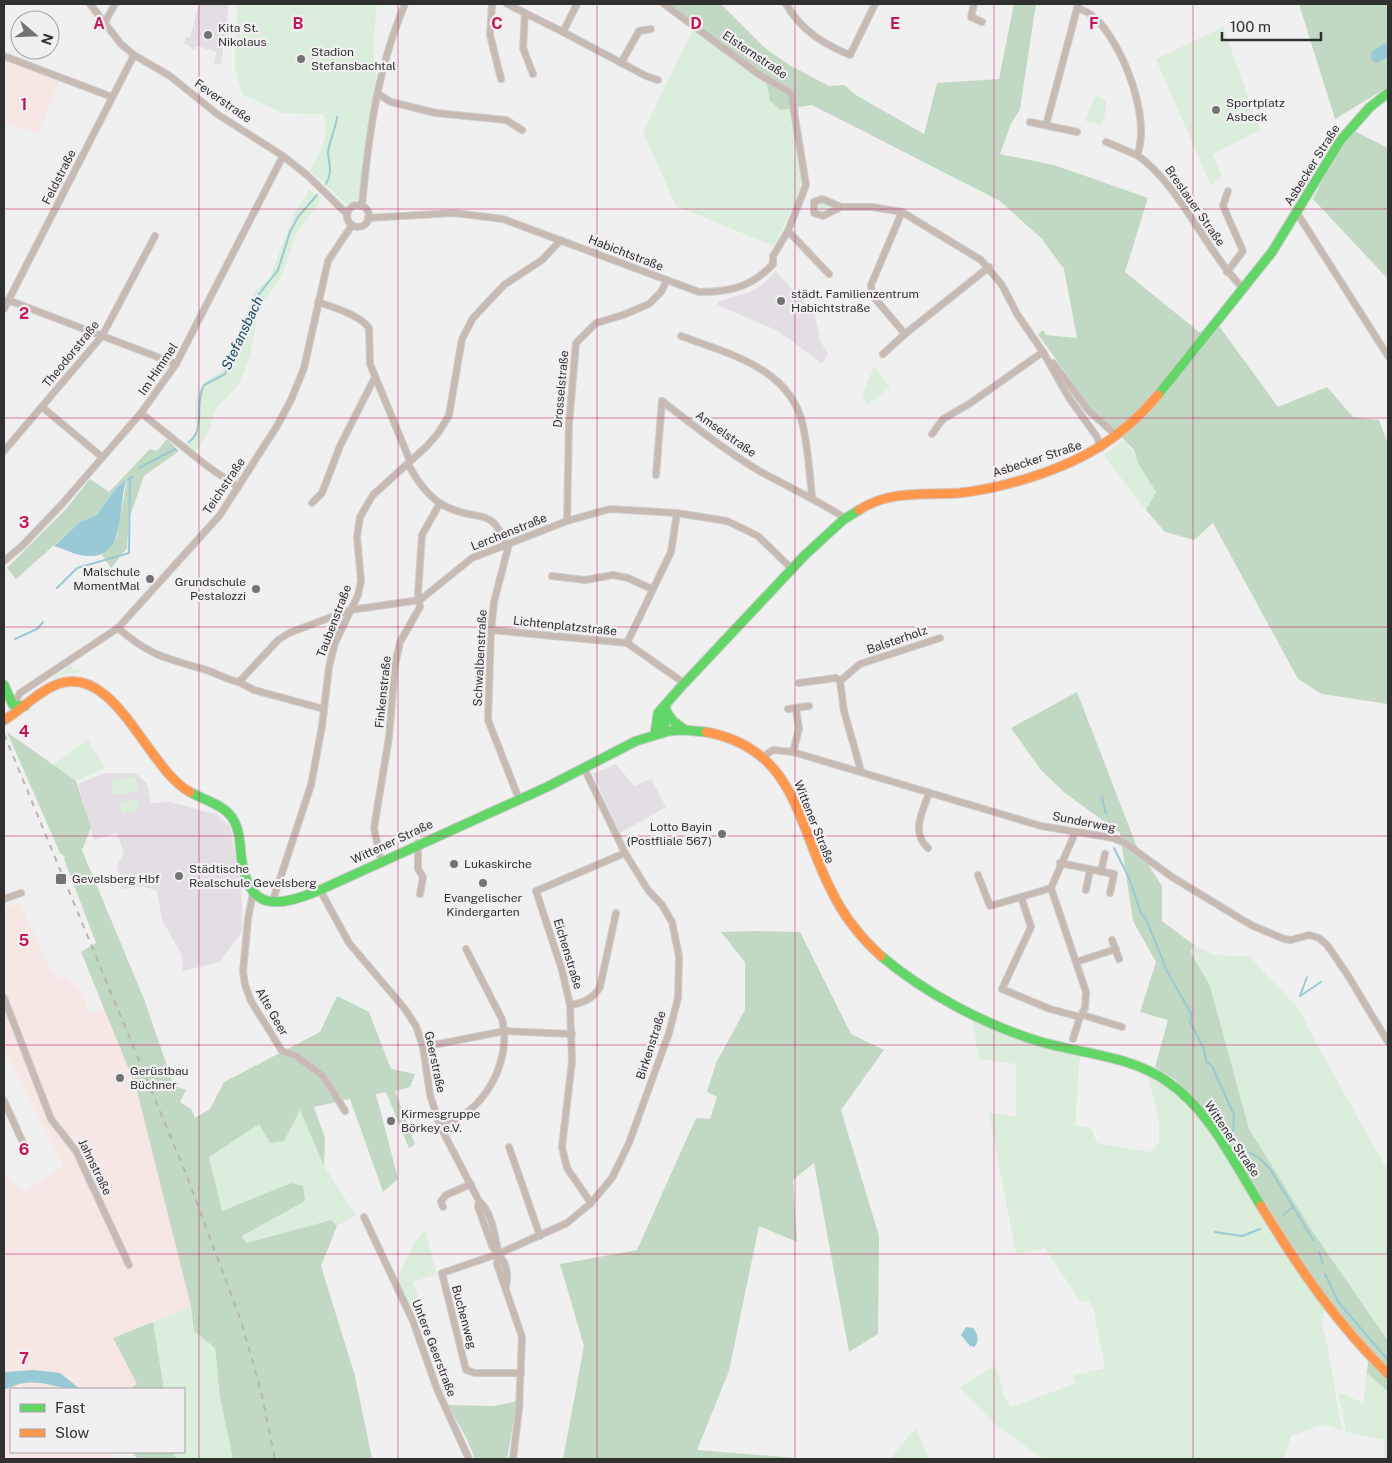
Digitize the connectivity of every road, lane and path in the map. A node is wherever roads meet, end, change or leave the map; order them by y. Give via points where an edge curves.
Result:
1 (90, 4) edge
2 (115, 4) edge
3 (405, 4) edge
4 (492, 4) edge
5 (507, 4) edge
6 (577, 4) edge
7 (664, 4) edge
8 (786, 4) edge
9 (875, 4) edge
10 (974, 4) edge
11 (1078, 6) edge
12 (525, 13) junction
13 (105, 22) junction
14 (982, 22) dead end
15 (651, 29) dead end
16 (563, 32) junction
17 (134, 55) junction
18 (4, 56) edge
19 (621, 63) junction
20 (533, 74) dead end
21 (501, 79) dead end
22 (658, 80) dead end
23 (1388, 93) edge
24 (378, 94) junction
25 (112, 98) junction
26 (1030, 122) dead end
27 (1046, 125) junction
28 (522, 130) dead end
29 (1077, 132) dead end
30 (1106, 142) dead end
31 (1137, 155) junction
32 (283, 156) junction
33 (1228, 191) dead end
34 (362, 206) junction
35 (841, 207) dead end
36 (902, 212) junction
37 (1297, 213) junction
38 (347, 214) junction
39 (368, 218) junction
40 (352, 225) junction
41 (788, 231) junction
42 (155, 236) dead end
43 (560, 240) junction
44 (989, 267) junction
45 (1226, 272) junction
46 (829, 274) dead end
47 (666, 280) junction
48 (1243, 288) junction
49 (6, 301) edge
50 (318, 302) junction
51 (4, 309) edge
52 (905, 334) junction
53 (102, 336) junction
54 (681, 336) dead end
55 (1043, 352) junction
56 (883, 354) dead end
57 (1388, 356) edge
58 (176, 364) junction
59 (375, 377) junction
60 (42, 407) junction
61 (141, 413) junction
62 (932, 434) dead end
63 (1117, 436) junction
64 (1101, 448) junction
65 (4, 450) edge
66 (102, 458) junction
67 (409, 462) junction
68 (656, 475) dead end
69 (238, 487) junction
70 (812, 498) junction
71 (312, 503) dead end
72 (440, 503) junction
73 (678, 514) junction
74 (845, 518) junction
75 (567, 521) junction
76 (508, 544) junction
77 (4, 561) edge
78 (792, 569) junction
79 (552, 576) dead end
80 (652, 589) junction
81 (420, 600) junction
82 (350, 610) junction
83 (118, 628) junction
84 (491, 630) junction
85 (940, 638) dead end
86 (627, 643) junction
87 (840, 681) junction
88 (239, 682) junction
89 (684, 683) junction
90 (799, 683) dead end
91 (5, 688) edge
92 (20, 693) junction
93 (13, 705) junction
94 (26, 706) junction
95 (809, 706) dead end
96 (666, 708) junction
97 (796, 708) junction
98 (324, 709) junction
99 (788, 709) dead end
100 (4, 720) edge
101 (686, 730) junction
102 (660, 733) junction
103 (793, 752) junction
104 (762, 757) junction
105 (584, 768) junction
106 (861, 771) junction
107 (928, 793) junction
108 (519, 799) junction
109 (1075, 833) junction
110 (418, 843) junction
111 (928, 848) dead end
112 (625, 852) junction
113 (1105, 854) dead end
114 (381, 861) junction
115 (1060, 864) junction
116 (1090, 870) junction
117 (1101, 872) junction
118 (978, 875) dead end
119 (1051, 888) junction
120 (320, 890) junction
121 (1086, 890) dead end
122 (21, 893) dead end
123 (1110, 893) dead end
124 (253, 894) junction
125 (420, 894) dead end
126 (1021, 897) junction
127 (4, 899) edge
128 (272, 902) junction
129 (616, 913) dead end
130 (1112, 940) dead end
131 (466, 949) dead end
132 (1116, 949) junction
133 (1119, 959) dead end
134 (1076, 962) junction
135 (4, 998) edge
136 (570, 1005) junction
137 (1082, 1016) junction
138 (1122, 1027) dead end
139 (505, 1032) junction
140 (572, 1034) junction
141 (1073, 1039) dead end
142 (1388, 1042) edge
143 (423, 1047) junction
144 (4, 1101) edge
145 (345, 1111) dead end
146 (440, 1126) junction
147 (25, 1146) dead end
148 (509, 1147) dead end
149 (471, 1184) junction
150 (591, 1203) junction
151 (443, 1207) dead end
152 (364, 1217) dead end
153 (540, 1236) junction
154 (498, 1254) junction
155 (130, 1265) dead end
156 (521, 1372) junction
157 (1388, 1374) edge
158 (469, 1459) edge
159 (513, 1459) edge

1 - 13 street, Feverstraße
2 - 13 street
3 - 24 street
4 - 21 street via 490,35
5 - 12 street
6 - 16 street
7 - 41 street, Elsternstraße via 760,75 791,93 806,185
8 - 9 street via 814,36 850,55
10 - 14 street via 971,17
11 - 27 street
11 - 31 street via 1104,27 1124,63 1138,106 1141,137
12 - 16 street
12 - 20 street via 523,48
13 - 17 street, Feverstraße via 121,44
15 - 19 street via 638,31
16 - 19 street
17 - 25 street, Feldstraße
17 - 32 street, Feverstraße via 170,76 217,114
18 - 25 street
19 - 22 street
23 - 37 main road, Asbecker Straße via 1355,120
24 - 28 street via 392,102 436,113 506,120
24 - 34 street via 368,143
25 - 49 street, Feldstraße
26 - 27 street
27 - 29 street
30 - 31 street, Breslauer Straße
31 - 45 street, Breslauer Straße via 1158,172
32 - 38 street, Feverstraße
32 - 58 street, Im Himmel
33 - 45 street via 1224,196 1224,206 1243,250
34 - 38 street via 351,207
34 - 39 street via 368,211
35 - 36 street via 872,207
36 - 44 street
36 - 52 street via 870,285 872,295
37 - 48 main road, Asbecker Straße
37 - 57 street
38 - 40 street
39 - 40 street via 362,225
39 - 43 street, Habichtstraße via 470,214 502,219
40 - 50 street, Teichstraße via 328,261
41 - 46 street
41 - 47 street, Habichtstraße via 773,256 773,264 744,287 724,292 699,292
42 - 53 street, Theodorstraße
43 - 47 street, Habichtstraße
43 - 67 street, Taubenstraße via 542,260 504,285 473,318 462,339 449,415 439,432
44 - 52 street
44 - 55 street
45 - 48 street, Breslauer Straße
47 - 75 street, Drosselstraße via 661,292 649,304 596,323 576,343 569,424
48 - 63 main road, Asbecker Straße via 1143,411
49 - 51 street, Feldstraße
49 - 53 street
50 - 59 street via 370,328 370,364
50 - 69 street, Teichstraße via 304,368 291,400
52 - 56 street
53 - 58 street
53 - 60 street, Theodorstraße
54 - 70 street via 739,357 772,374 782,384 797,405 803,425
55 - 62 street via 943,419
55 - 63 street via 1089,411
55 - 64 street
58 - 61 street, Im Himmel
59 - 67 street
59 - 71 street via 340,446 322,493
60 - 65 street, Theodorstraße
60 - 66 street
61 - 66 street, Im Himmel
61 - 69 street
63 - 64 main road, Asbecker Straße
64 - 74 main road, Asbecker Straße via 1070,463 978,490 907,493 882,499
66 - 77 street, Im Himmel via 45,523
67 - 72 street via 426,492
67 - 82 street, Taubenstraße via 373,494 360,516 357,537 361,581
68 - 70 street, Amselstraße via 662,401 718,444
69 - 83 street, Teichstraße via 199,540
70 - 74 street, Amselstraße
72 - 76 street via 465,514 490,518
72 - 81 street, Finkenstraße via 422,536
73 - 75 street, Lerchenstraße via 610,509
73 - 78 street, Lerchenstraße via 728,521 758,536
73 - 80 street via 671,552
74 - 78 main road, Asbecker Straße
75 - 76 street, Lerchenstraße
76 - 81 street, Lerchenstraße via 472,558
76 - 84 street, Schwalbenstraße
78 - 89 main road, Asbecker Straße
79 - 80 street via 585,580 613,575
80 - 86 street
81 - 82 street
81 - 114 street, Finkenstraße via 420,607 400,642 394,665 390,736 374,828
82 - 88 street via 324,618 278,640
82 - 98 street, Taubenstraße via 333,651
83 - 88 street via 142,649 157,656
83 - 92 street, Teichstraße
84 - 86 street, Lichtenplatzstraße
84 - 108 street, Schwalbenstraße via 488,720
85 - 87 street, Balsterholz via 860,664
86 - 89 street, Lichtenplatzstraße
87 - 90 street via 836,678
87 - 106 street via 844,711
88 - 98 street via 254,690
89 - 96 main road, Asbecker Straße
91 - 92 street
91 - 93 main road
92 - 93 street, Teichstraße
93 - 94 main road
93 - 100 main road via 12,712
94 - 100 main road
94 - 124 main road via 49,687 64,682 83,682 98,690 122,714 172,780 219,806 234,819 246,881
95 - 97 street
96 - 101 main road via 673,721
96 - 102 main road
97 - 99 street
97 - 103 street via 799,729
98 - 128 street, Taubenstraße via 311,785
101 - 102 main road, Wittener Straße
101 - 104 main road, Wittener Straße via 728,738
102 - 105 main road, Wittener Straße
103 - 104 street, Sunderweg via 773,750
103 - 106 street, Sunderweg
104 - 157 main road, Wittener Straße via 790,791 829,890 843,916 861,938 906,975 987,1021 1045,1043 1138,1065 1170,1082 1206,1118 1353,1340
105 - 108 main road, Wittener Straße
105 - 112 street, Birkenstraße
106 - 107 street, Sunderweg
107 - 109 street, Sunderweg
107 - 111 street via 918,827 919,836
108 - 110 main road, Wittener Straße
109 - 115 street
109 - 142 street, Sunderweg via 1114,838 1125,843 1201,895 1251,925 1284,940 1309,935 1319,938 1347,974
110 - 114 main road, Wittener Straße
110 - 125 street via 418,869 423,877
112 - 136 street, Eichenstraße via 536,892
112 - 150 street, Birkenstraße via 672,922 679,956 678,998 669,1033 629,1143 612,1178
113 - 117 street
114 - 120 main road, Wittener Straße
115 - 116 street
115 - 119 street
116 - 117 street
116 - 121 street
117 - 123 street via 1114,874
118 - 126 street via 990,906
119 - 126 street
119 - 134 street
120 - 128 main road, Wittener Straße via 293,901
120 - 143 street, Geerstraße via 349,943 412,1018
122 - 127 street
124 - 128 main road, Wittener Straße
124 - 145 street, Alte Geer via 248,919 244,985 282,1052 296,1056 322,1076
126 - 137 street via 1031,927 1002,989 1050,1010
129 - 136 street via 600,987 592,997
130 - 132 street
131 - 139 street via 495,1003
132 - 133 street
132 - 134 street
134 - 137 street via 1086,992
135 - 155 street, Jahnstraße via 51,1119 76,1151
136 - 140 street, Eichenstraße
137 - 138 street
137 - 141 street
139 - 140 street
139 - 143 street
139 - 146 street via 500,1064 484,1094 460,1117
140 - 150 street, Eichenstraße via 562,1147 567,1168
143 - 146 street, Geerstraße via 430,1094
144 - 147 street
146 - 149 street, Geerstraße
148 - 153 street
149 - 151 street via 444,1196 441,1200
149 - 154 street, Geerstraße via 492,1246
150 - 153 street, Birkenstraße via 567,1223
152 - 158 street, Untere Geerstraße via 413,1320 437,1389
153 - 154 street, Birkenstraße
154 - 156 street, Geerstraße via 497,1264 522,1337
154 - 156 street, Buchenweg via 445,1271 442,1278 466,1370 475,1374
156 - 159 street, Geerstraße

